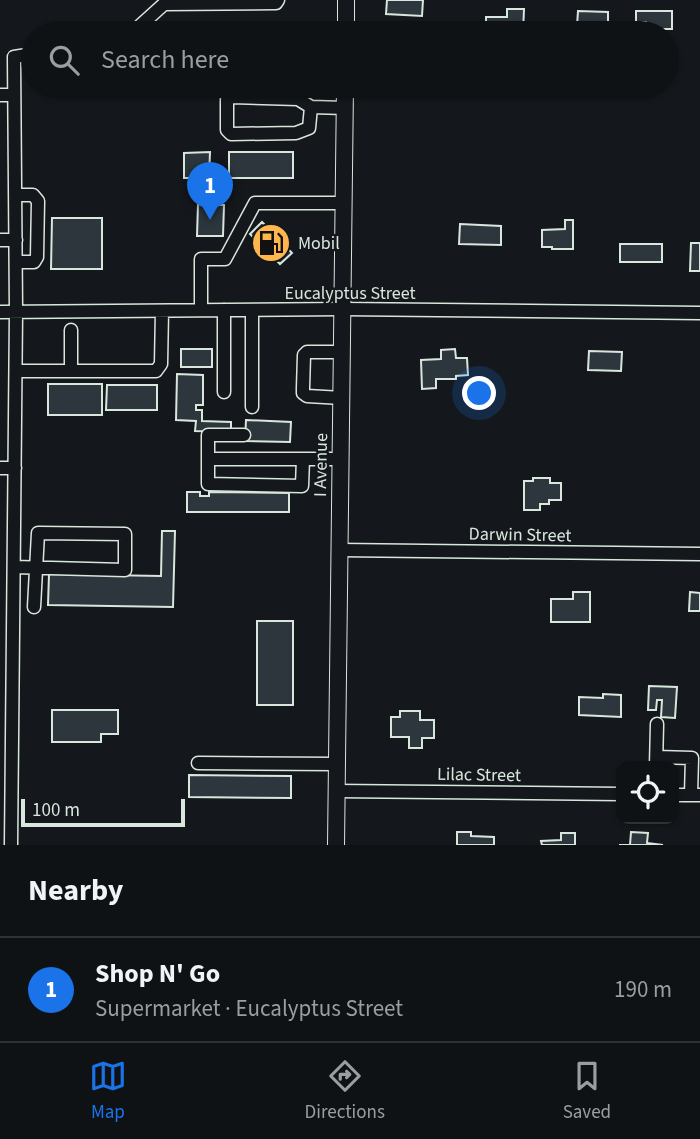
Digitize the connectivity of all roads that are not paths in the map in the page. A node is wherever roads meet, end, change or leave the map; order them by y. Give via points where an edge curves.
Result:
1 (278, 0) edge
2 (346, 0) edge
3 (145, 21) edge
4 (346, 21) edge
5 (21, 56) edge
6 (0, 95) edge
7 (14, 95) junction
8 (230, 98) edge
9 (265, 98) edge
10 (345, 98) edge
11 (311, 107) junction
12 (345, 108) junction
13 (0, 118) edge
14 (14, 118) junction
15 (15, 195) junction
16 (344, 203) junction
17 (0, 240) edge
18 (16, 240) junction
19 (16, 262) junction
20 (343, 309) junction
21 (201, 310) junction
22 (224, 310) junction
23 (252, 310) junction
24 (162, 311) junction
25 (0, 312) edge
26 (16, 312) junction
27 (700, 313) edge
28 (71, 330) dead end
29 (342, 352) junction
30 (16, 371) junction
31 (71, 371) junction
32 (224, 391) dead end
33 (342, 398) junction
34 (252, 407) dead end
35 (244, 435) dead end
36 (208, 459) junction
37 (303, 459) junction
38 (340, 459) junction
39 (0, 468) edge
40 (15, 468) junction
41 (339, 550) junction
42 (700, 554) edge
43 (14, 567) junction
44 (36, 568) junction
45 (34, 607) dead end
46 (657, 724) dead end
47 (696, 754) edge
48 (657, 761) edge
49 (662, 761) edge
50 (198, 763) dead end
51 (337, 764) junction
52 (6, 774) edge
53 (336, 791) junction
54 (616, 794) edge
55 (695, 795) edge
56 (11, 845) edge
57 (336, 845) edge

1 - 3 street via 164,4
2 - 4 main road
5 - 7 street via 14,57
6 - 7 street
7 - 14 street
8 - 11 street via 227,130 231,134 296,133 309,128
9 - 11 street via 298,99
10 - 12 main road, I Avenue
11 - 12 street
12 - 16 main road, I Avenue
13 - 14 street
14 - 15 street
15 - 18 street
15 - 19 street via 33,195 38,201 37,257 34,262
16 - 20 main road, I Avenue
16 - 21 street via 254,203 225,259 201,259
17 - 18 street
18 - 19 street
19 - 26 street
20 - 23 street, Eucalyptus Street
20 - 27 street, Eucalyptus Street
20 - 29 main road, I Avenue
21 - 22 street, Eucalyptus Street
21 - 24 street, Eucalyptus Street
22 - 23 street, Eucalyptus Street
22 - 32 street
23 - 34 street
24 - 26 street, Eucalyptus Street
24 - 31 street via 156,371
25 - 26 street, Eucalyptus Street
26 - 30 street
28 - 31 street
29 - 33 main road, I Avenue
29 - 33 street via 307,352 303,369 303,393 307,396
30 - 31 street
30 - 40 street
33 - 38 main road, I Avenue
35 - 36 street via 208,435
36 - 37 street
36 - 37 street via 208,484 302,486
37 - 38 street
38 - 41 main road, I Avenue
39 - 40 street
40 - 43 street
41 - 42 street, Darwin Street
41 - 51 main road, I Avenue
43 - 44 street
43 - 52 street
44 - 44 street via 38,533 125,534 125,570
44 - 45 street
46 - 48 street
47 - 49 street
47 - 55 street
50 - 51 street
51 - 53 main road, I Avenue
52 - 56 street
53 - 54 street, Lilac Street
53 - 57 main road, I Avenue

